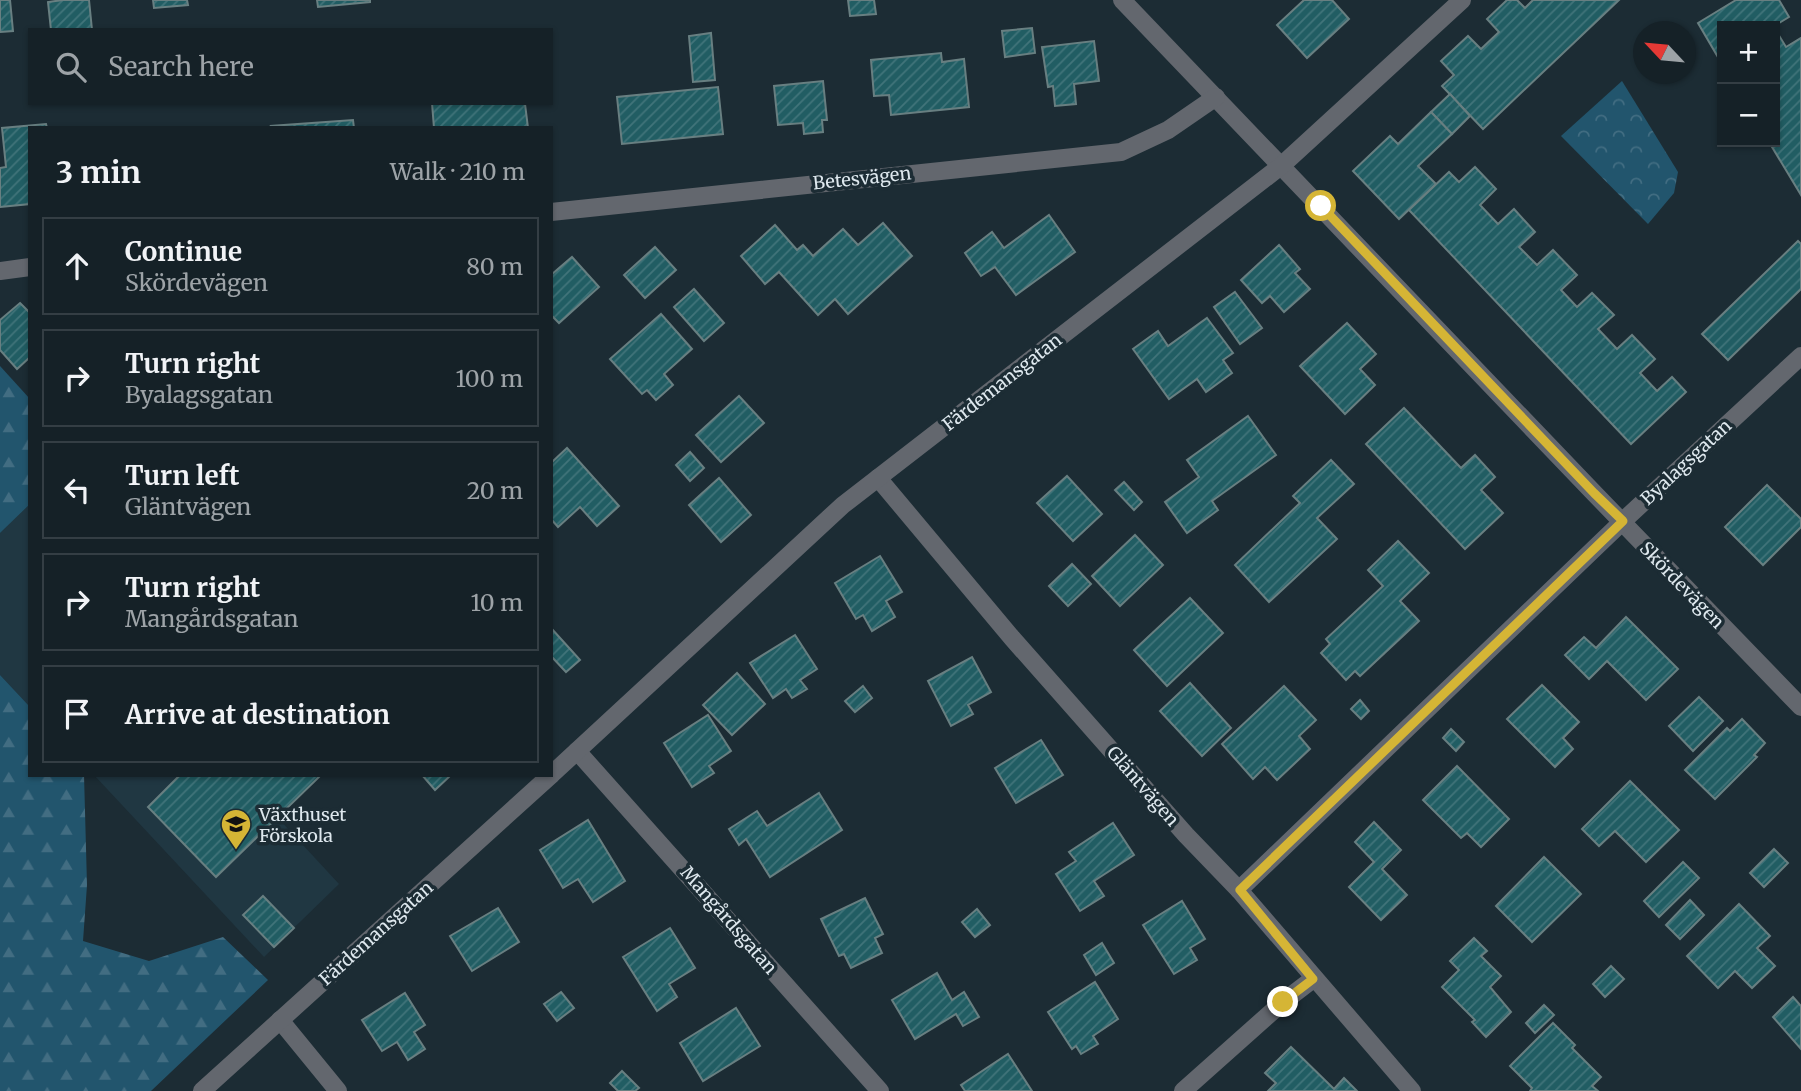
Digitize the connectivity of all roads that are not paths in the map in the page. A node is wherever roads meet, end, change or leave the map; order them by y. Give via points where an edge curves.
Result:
1 (1122, 0) edge
2 (1462, 0) edge
3 (1216, 97) junction
4 (1281, 166) junction
5 (553, 212) edge
6 (28, 267) edge
7 (0, 271) edge
8 (1801, 356) edge
9 (877, 478) junction
10 (1623, 521) junction
11 (1801, 707) edge
12 (577, 751) junction
13 (553, 773) edge
14 (549, 777) edge
15 (1240, 890) junction
16 (1313, 979) junction
17 (280, 1020) junction
18 (202, 1091) edge
19 (338, 1091) edge
20 (880, 1091) edge
21 (1183, 1091) edge
22 (1412, 1091) edge

1 - 3 street, Skördevägen
2 - 4 street, Färdemansgatan
3 - 4 street, Skördevägen
3 - 5 street, Betesvägen via 1168,130 1121,152
4 - 9 street, Färdemansgatan
4 - 10 street, Skördevägen
6 - 7 street
8 - 10 street, Byalagsgatan
9 - 12 street, Färdemansgatan
9 - 15 street, Gläntvägen via 1012,638
10 - 11 street, Skördevägen
10 - 15 street, Byalagsgatan
12 - 13 street, Färdemansgatan
12 - 20 street, Mangårdsgatan
14 - 17 street, Färdemansgatan
15 - 16 street, Gläntvägen
16 - 21 street
16 - 22 street, Gläntvägen
17 - 18 street, Färdemansgatan
17 - 19 street

